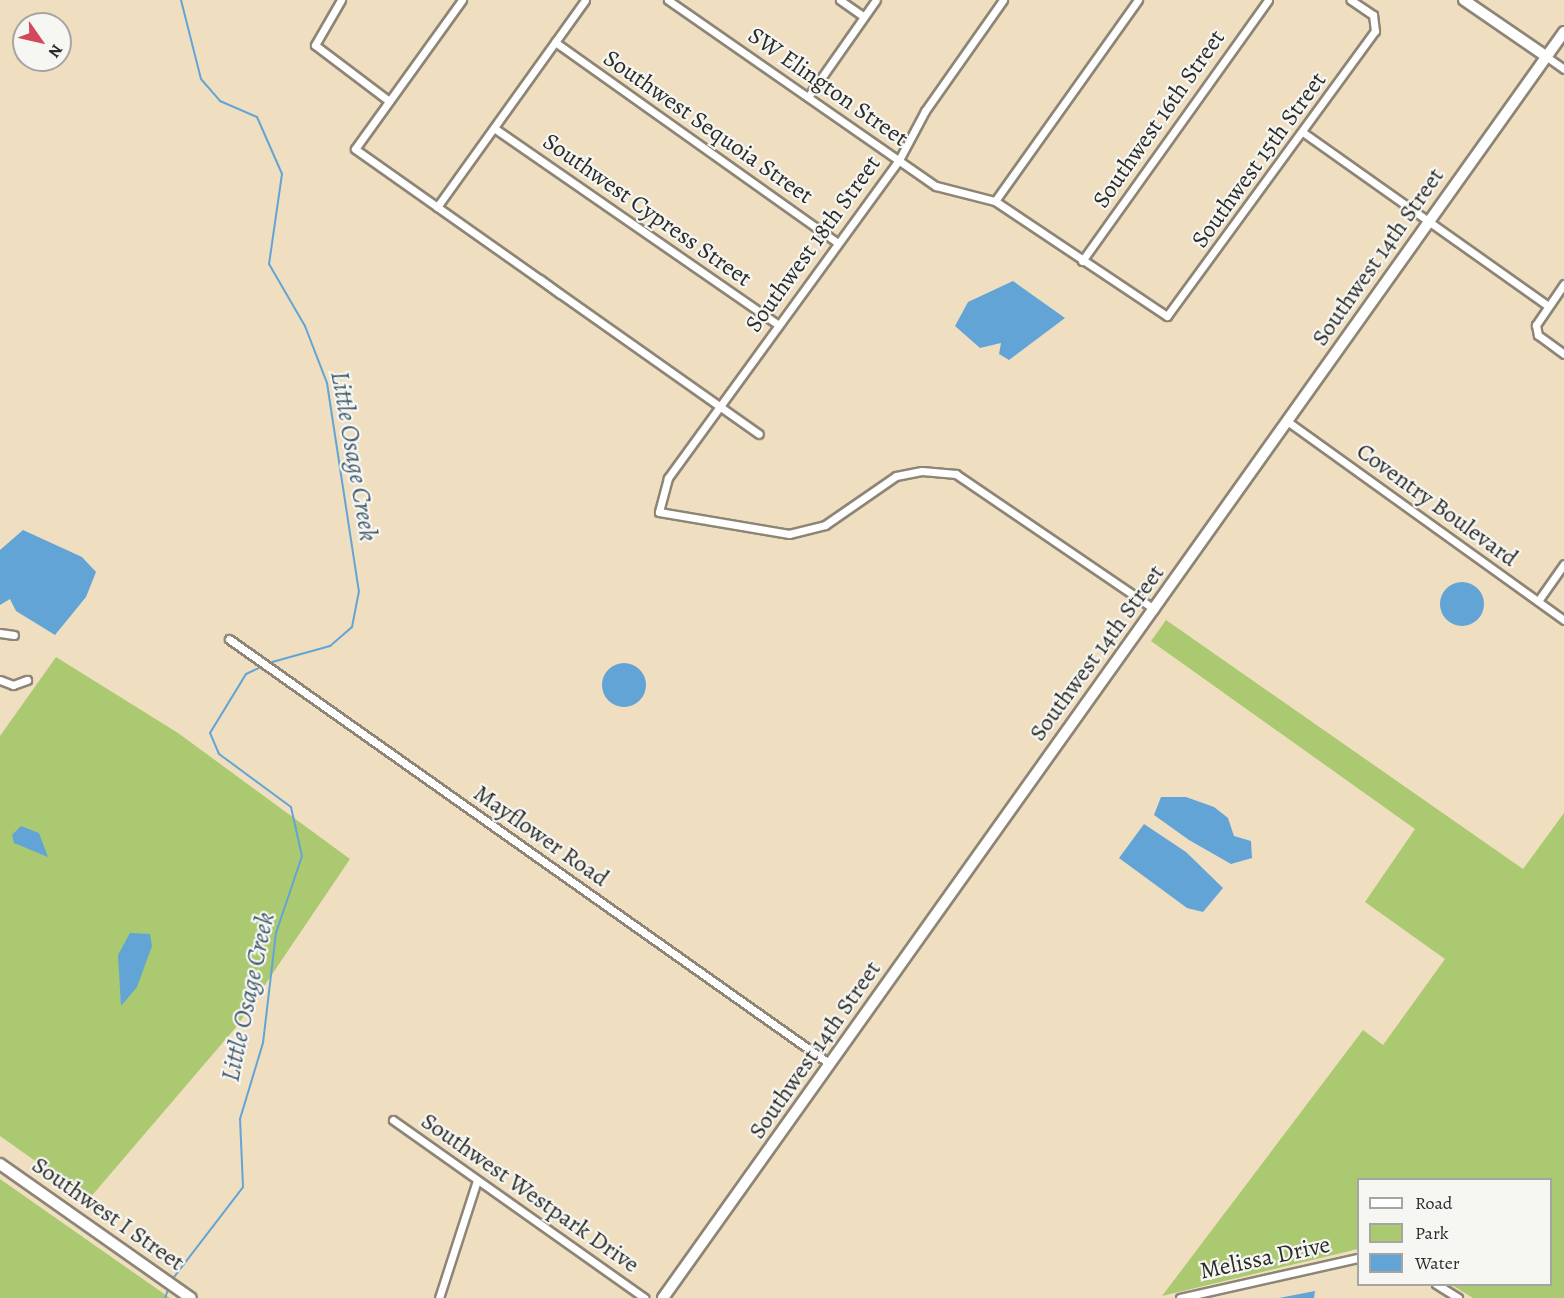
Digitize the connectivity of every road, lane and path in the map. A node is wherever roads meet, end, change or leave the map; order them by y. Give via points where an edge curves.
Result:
1 (341, 0) edge
2 (462, 0) edge
3 (585, 0) edge
4 (668, 0) edge
5 (840, 0) edge
6 (876, 0) edge
7 (1003, 0) edge
8 (1138, 0) edge
9 (1268, 0) edge
10 (1352, 0) edge
11 (1464, 0) edge
12 (864, 17) junction
13 (1564, 33) edge
14 (555, 42) junction
15 (1547, 57) junction
16 (1564, 69) edge
17 (808, 97) junction
18 (389, 101) junction
19 (494, 128) junction
20 (1304, 133) junction
21 (899, 160) junction
22 (995, 201) junction
23 (436, 207) junction
24 (1429, 221) junction
25 (838, 243) junction
26 (1082, 261) junction
27 (1564, 284) edge
28 (1548, 306) junction
29 (778, 326) junction
30 (1564, 354) edge
31 (720, 407) junction
32 (1287, 421) junction
33 (759, 434) dead end
34 (1564, 564) edge
35 (1538, 601) junction
36 (1154, 609) junction
37 (1564, 620) edge
38 (0, 633) edge
39 (14, 635) dead end
40 (229, 639) dead end
41 (0, 680) edge
42 (27, 680) dead end
43 (830, 1064) junction
44 (393, 1120) dead end
45 (0, 1164) edge
46 (477, 1180) junction
47 (1357, 1258) edge
48 (1439, 1286) edge
49 (187, 1295) edge
50 (440, 1298) edge
51 (644, 1298) edge
52 (663, 1298) edge
53 (1180, 1298) edge
54 (1458, 1298) edge

1 - 18 street via 315,45
2 - 18 street
3 - 14 street
4 - 17 street, SW Elington Street
5 - 12 street
6 - 12 street
7 - 21 street, Southwest 18th Street via 925,111
8 - 22 street
9 - 26 street, Southwest 16th Street
10 - 20 street, Southwest 15th Street via 1376,23
11 - 15 main road
12 - 17 street
13 - 15 main road, Southwest 14th Street
14 - 19 street
14 - 25 street, Southwest Sequoia Street
15 - 16 street
15 - 24 main road, Southwest 14th Street
17 - 21 street, SW Elington Street
18 - 23 street via 355,149
19 - 23 street
19 - 29 street, Southwest Cypress Street
20 - 24 street
20 - 26 street, Southwest 15th Street via 1167,316
21 - 22 street, SW Elington Street via 936,186
21 - 25 street, Southwest 18th Street
22 - 26 street
23 - 31 street
24 - 28 street
24 - 32 main road, Southwest 14th Street
25 - 29 street, Southwest 18th Street
27 - 28 street
28 - 30 street via 1536,325 1538,335
29 - 31 street, Southwest 18th Street
31 - 33 street
31 - 36 street, Southwest 18th Street via 668,478 659,512 789,534 825,525 896,476 922,471 956,474
32 - 35 street, Coventry Boulevard
32 - 36 main road, Southwest 14th Street
34 - 35 street
35 - 37 street, Coventry Boulevard
36 - 43 main road, Southwest 14th Street
38 - 39 street
40 - 43 street, Mayflower Road
41 - 42 street via 13,686
43 - 52 main road, Southwest 14th Street
44 - 46 street, Southwest Westpark Drive
45 - 49 main road, Southwest I Street
46 - 50 street
46 - 51 street, Southwest Westpark Drive
47 - 53 street, Melissa Drive
48 - 54 street

